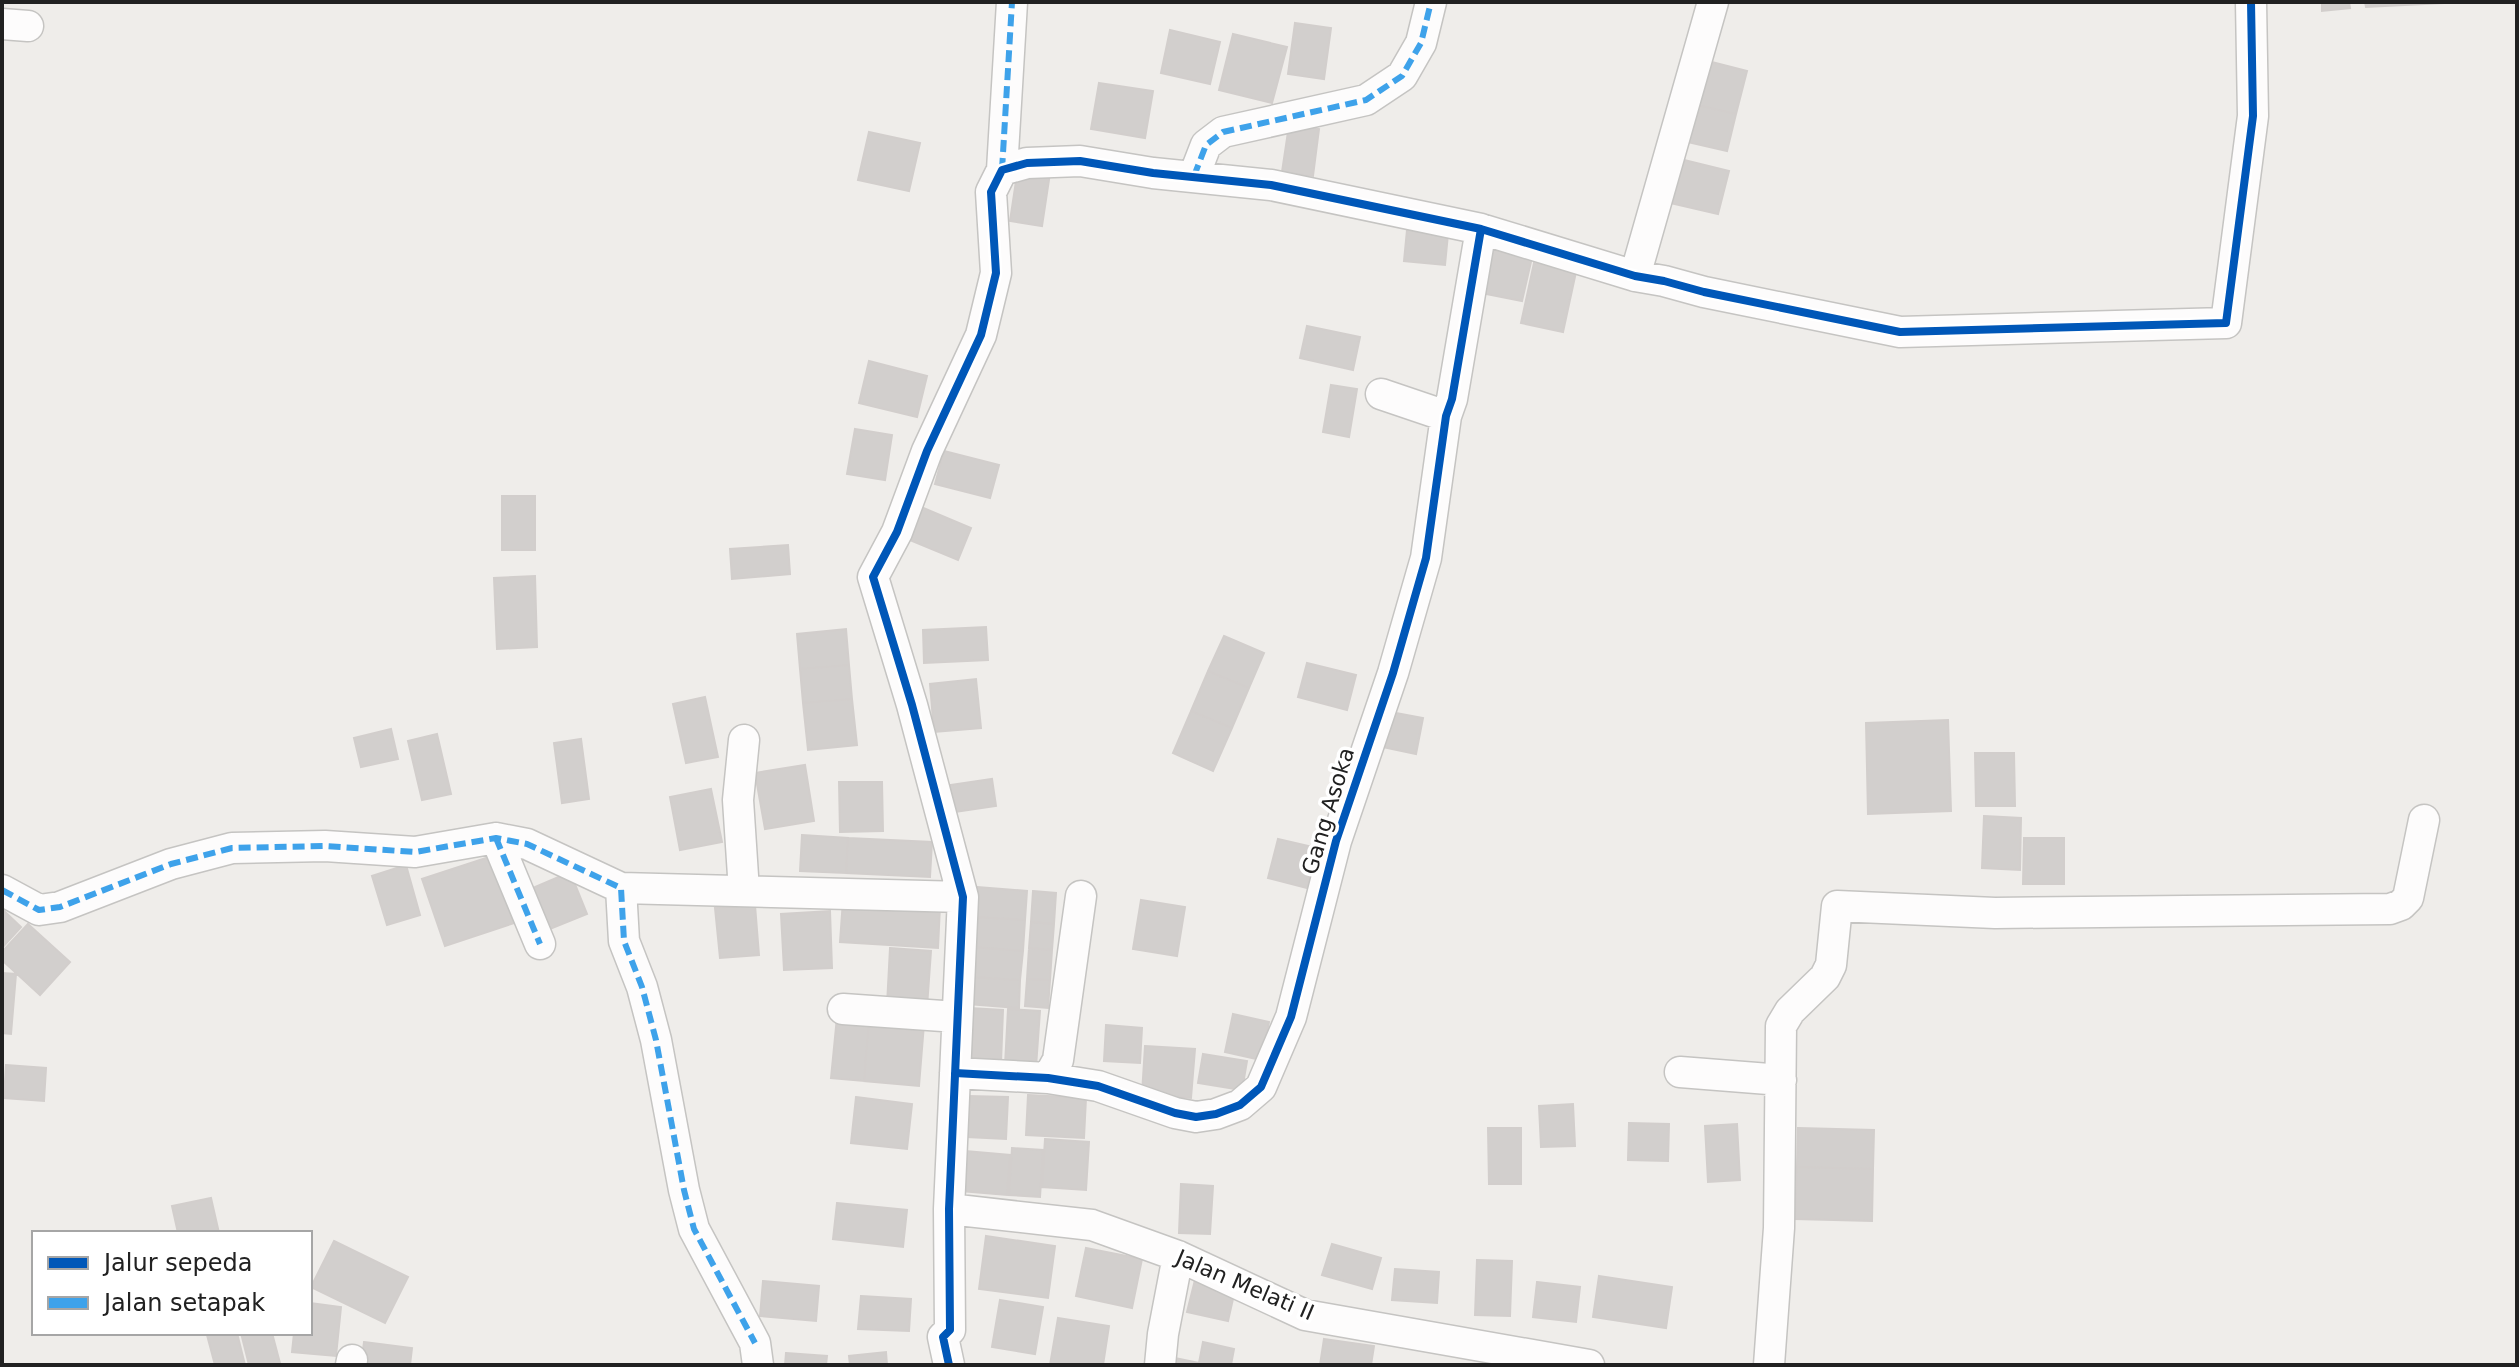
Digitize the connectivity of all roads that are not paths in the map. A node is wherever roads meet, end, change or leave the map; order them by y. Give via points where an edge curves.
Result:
1 (1012, 2) edge
2 (1431, 2) edge
3 (1713, 2) edge
4 (2251, 2) edge
5 (1002, 170) junction
6 (1194, 176) junction
7 (1481, 229) junction
8 (1635, 276) junction
9 (1381, 394) dead end
10 (1446, 416) junction
11 (744, 740) dead end
12 (2424, 820) dead end
13 (496, 838) junction
14 (621, 888) junction
15 (2, 890) edge
16 (744, 891) junction
17 (1081, 896) dead end
18 (963, 897) junction
19 (540, 944) dead end
20 (843, 1009) dead end
21 (957, 1017) junction
22 (1680, 1072) dead end
23 (955, 1073) junction
24 (1048, 1078) junction
25 (1781, 1080) junction
26 (949, 1209) junction
27 (1178, 1256) junction
28 (1479, 1356) edge
29 (1541, 1361) edge
30 (758, 1365) edge
31 (949, 1365) edge
32 (1160, 1365) edge
33 (1589, 1365) edge
34 (1769, 1365) edge

1 - 5 street
2 - 6 street via 1421,43 1402,76 1366,100 1223,132 1206,145
3 - 8 street
4 - 8 street via 2253,116 2226,323 1900,332
5 - 6 street via 1027,163 1080,161
5 - 18 street via 991,192 996,273 981,335 873,577
6 - 7 street via 1271,185
7 - 8 street
7 - 10 street, Gang Asoka
9 - 10 street
10 - 24 street, Gang Asoka via 1426,558 1336,841 1291,1017 1261,1087 1240,1105 1196,1117 1098,1086
11 - 16 street via 738,800
12 - 25 street via 2408,898 2390,909 1995,913 1837,906 1831,965 1781,1026
13 - 14 street via 527,844
13 - 15 street via 415,852 325,846 232,848 39,910
13 - 19 street
14 - 16 street
14 - 30 street via 624,941 656,1040 694,1229 755,1343
16 - 18 street
17 - 24 street via 1058,1060
18 - 21 street
20 - 21 street
21 - 23 street
22 - 25 street
23 - 24 street, Gang Asoka
23 - 26 street
25 - 34 street via 1779,1228
26 - 27 street, Jalan Melati II via 1092,1225
26 - 31 street via 950,1330 943,1337
27 - 28 street, Jalan Melati II via 1305,1315
27 - 32 street
28 - 29 street, Jalan Melati II
29 - 33 street, Jalan Melati II

